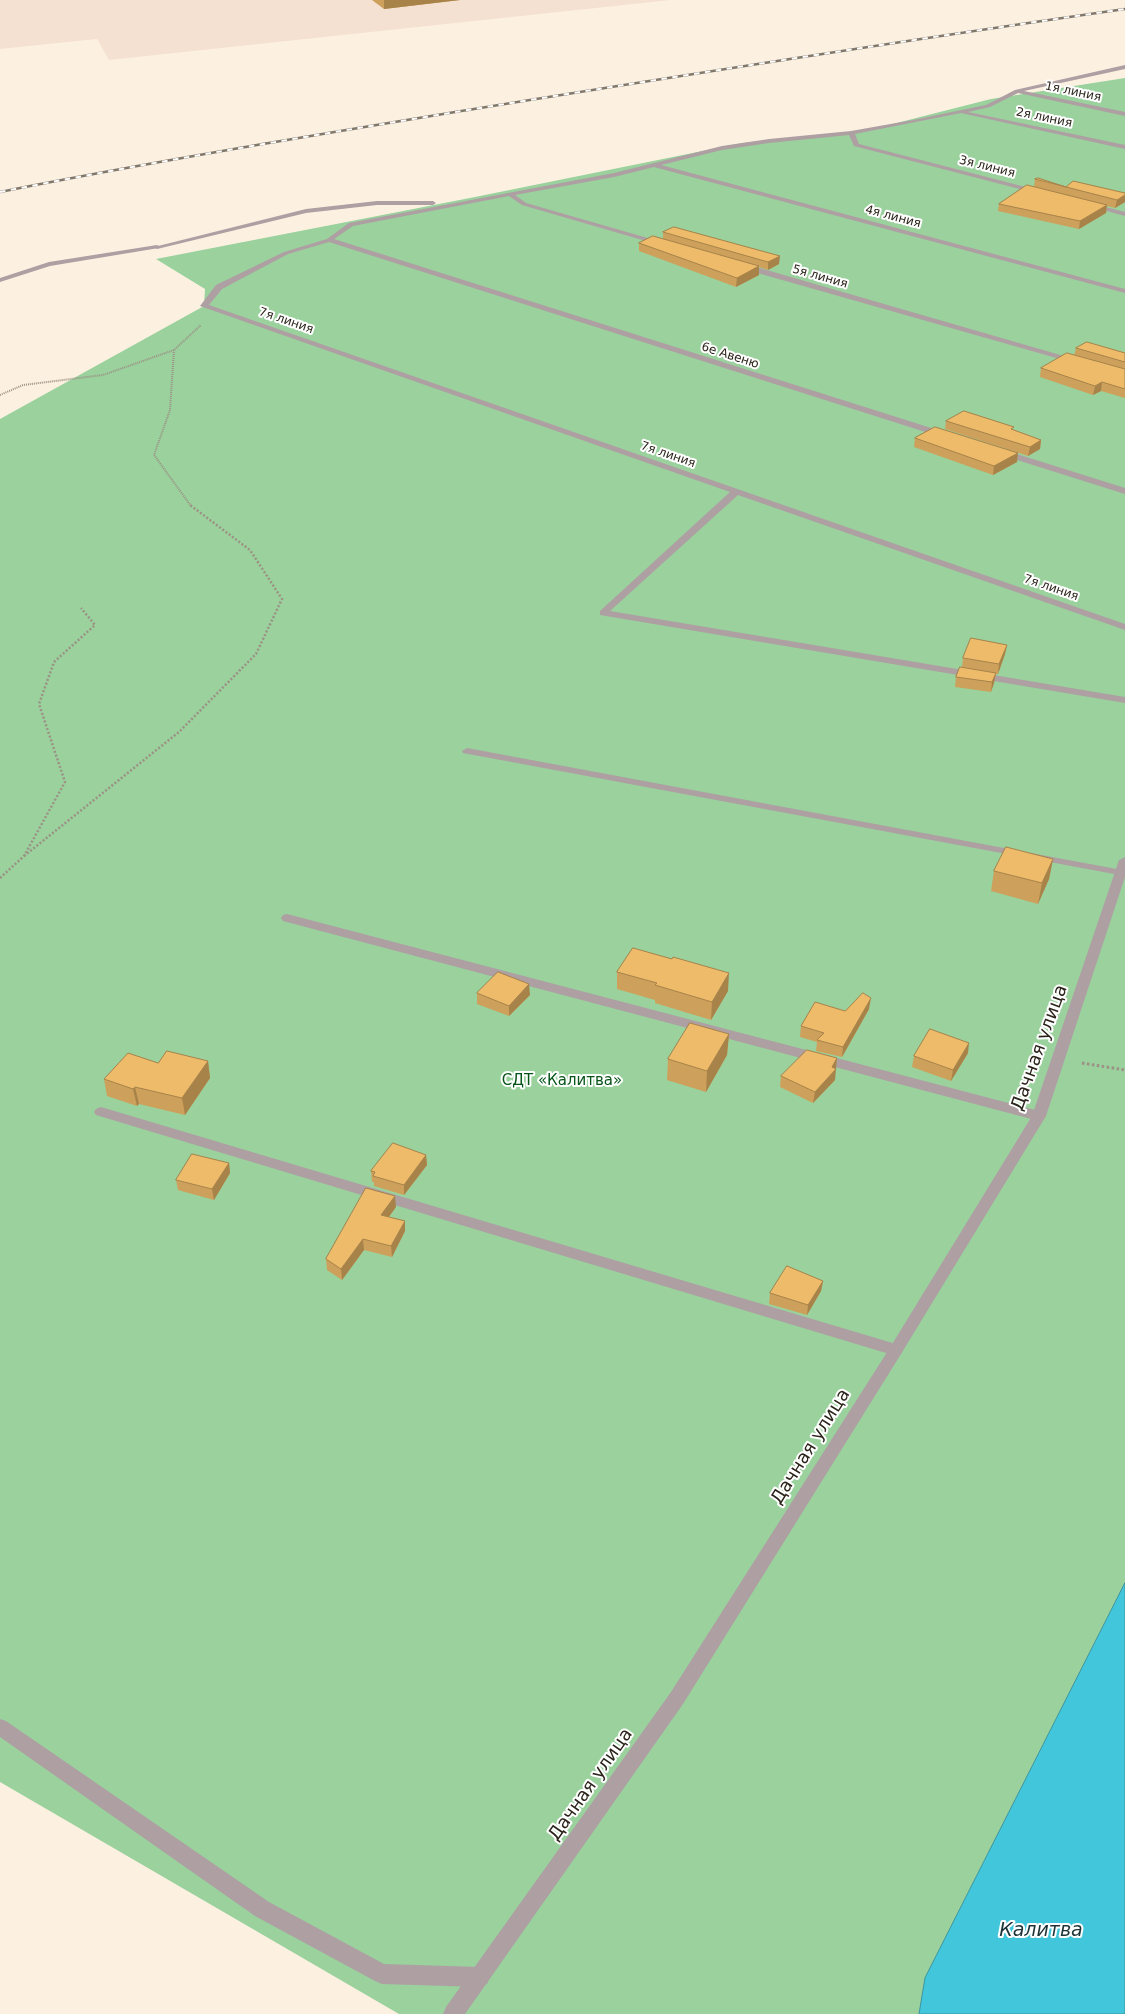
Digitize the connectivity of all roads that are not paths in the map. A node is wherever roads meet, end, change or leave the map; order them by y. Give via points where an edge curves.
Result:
1 (1125, 67) edge
2 (1017, 91) junction
3 (958, 112) junction
4 (1125, 114) edge
5 (851, 133) junction
6 (1125, 147) edge
7 (655, 165) junction
8 (511, 195) junction
9 (1049, 195) edge
10 (473, 202) junction
11 (1087, 204) edge
12 (1125, 214) edge
13 (329, 240) junction
14 (668, 245) edge
15 (734, 264) edge
16 (0, 280) edge
17 (1125, 291) edge
18 (1087, 364) edge
19 (955, 438) edge
20 (993, 450) edge
21 (1125, 491) edge
22 (736, 492) junction
23 (1125, 627) edge
24 (1125, 700) edge
25 (467, 751) dead end
26 (1123, 867) edge
27 (287, 918) dead end
28 (101, 1112) dead end
29 (1039, 1116) junction
30 (896, 1350) junction
31 (0, 1727) edge
32 (480, 1977) junction
33 (453, 2014) edge

1 - 2 street
2 - 3 street via 988,106
2 - 4 street, 1я линия
3 - 5 street
3 - 6 street, 2я линия
5 - 7 street via 722,148
5 - 9 street, 3я линия via 856,146
7 - 8 street
7 - 17 street, 4я линия
8 - 10 street
8 - 14 street via 524,204
10 - 13 street via 351,224
10 - 16 street via 377,203 306,211 157,247 49,264
11 - 12 street
13 - 19 street, 6е Авеню
13 - 22 street, 7я линия via 286,253 219,287 204,306
15 - 18 street, 5я линия
20 - 21 street
22 - 23 street, 7я линия
22 - 24 street via 603,613
25 - 26 street
26 - 29 street, Дачная улица
27 - 29 street
28 - 30 street
29 - 30 street, Дачная улица
30 - 32 street, Дачная улица via 677,1698
31 - 32 street via 262,1908 382,1974
32 - 33 street, Дачная улица

